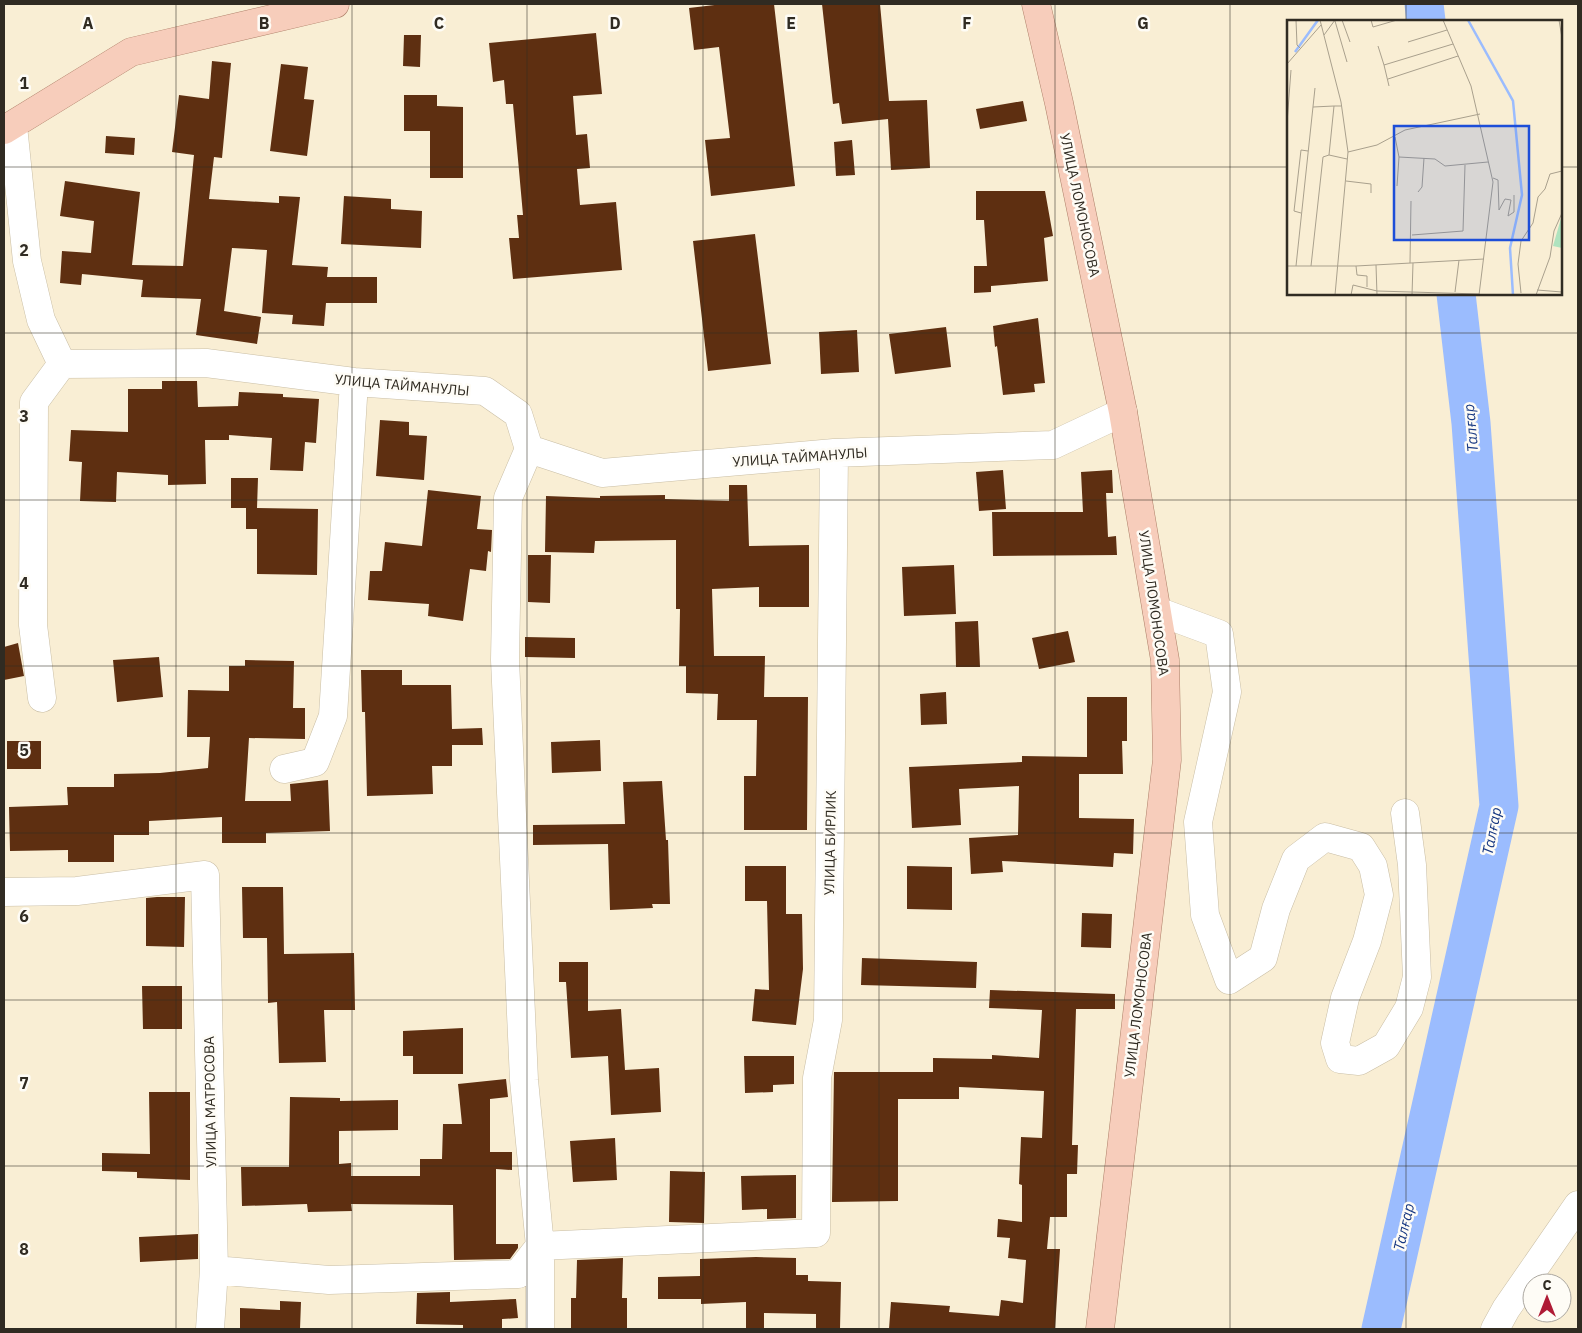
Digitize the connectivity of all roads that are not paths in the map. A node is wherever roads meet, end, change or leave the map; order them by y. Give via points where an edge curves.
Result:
1 (335, 4) edge
2 (1036, 4) edge
3 (8, 128) edge
4 (62, 364) junction
5 (354, 382) junction
6 (1123, 412) junction
7 (530, 449) junction
8 (834, 453) junction
9 (1157, 610) junction
10 (42, 698) dead end
11 (284, 769) dead end
12 (1405, 813) dead end
13 (4, 892) edge
14 (1578, 1205) edge
15 (540, 1246) junction
16 (214, 1270) junction
17 (210, 1329) edge
18 (540, 1329) edge
19 (1100, 1329) edge
20 (1495, 1329) edge

1 - 3 main road via 131,52
2 - 6 main road, УЛИЦА ЛОМОНОСОВА
3 - 4 street via 27,261 41,320
4 - 5 street, УЛИЦА ТАЙМАНУЛЫ via 206,363
4 - 10 street via 34,402 33,625
5 - 7 street, УЛИЦА ТАЙМАНУЛЫ via 485,391 518,414
5 - 11 street via 333,716 315,762
6 - 8 street, УЛИЦА ТАЙМАНУЛЫ via 1053,445
6 - 9 main road, УЛИЦА ЛОМОНОСОВА
7 - 8 street, УЛИЦА ТАЙМАНУЛЫ via 602,472
7 - 15 street via 508,498 505,660 524,1080
8 - 15 street, УЛИЦА БИРЛИК via 828,1020 817,1078 816,1233
9 - 12 street via 1219,634 1228,692 1198,822 1205,915 1229,980 1263,958 1276,909 1296,859 1325,837 1361,847 1373,866 1379,895 1345,998 1335,1043 1340,1059 1359,1062 1386,1046 1409,1008 1417,977 1412,864
9 - 19 main road, УЛИЦА ЛОМОНОСОВА via 1165,660 1167,760
13 - 16 street, УЛИЦА МАТРОСОВА via 77,891 205,875
14 - 20 street
15 - 16 street via 518,1274 330,1280
15 - 18 street
16 - 17 street, УЛИЦА МАТРОСОВА

